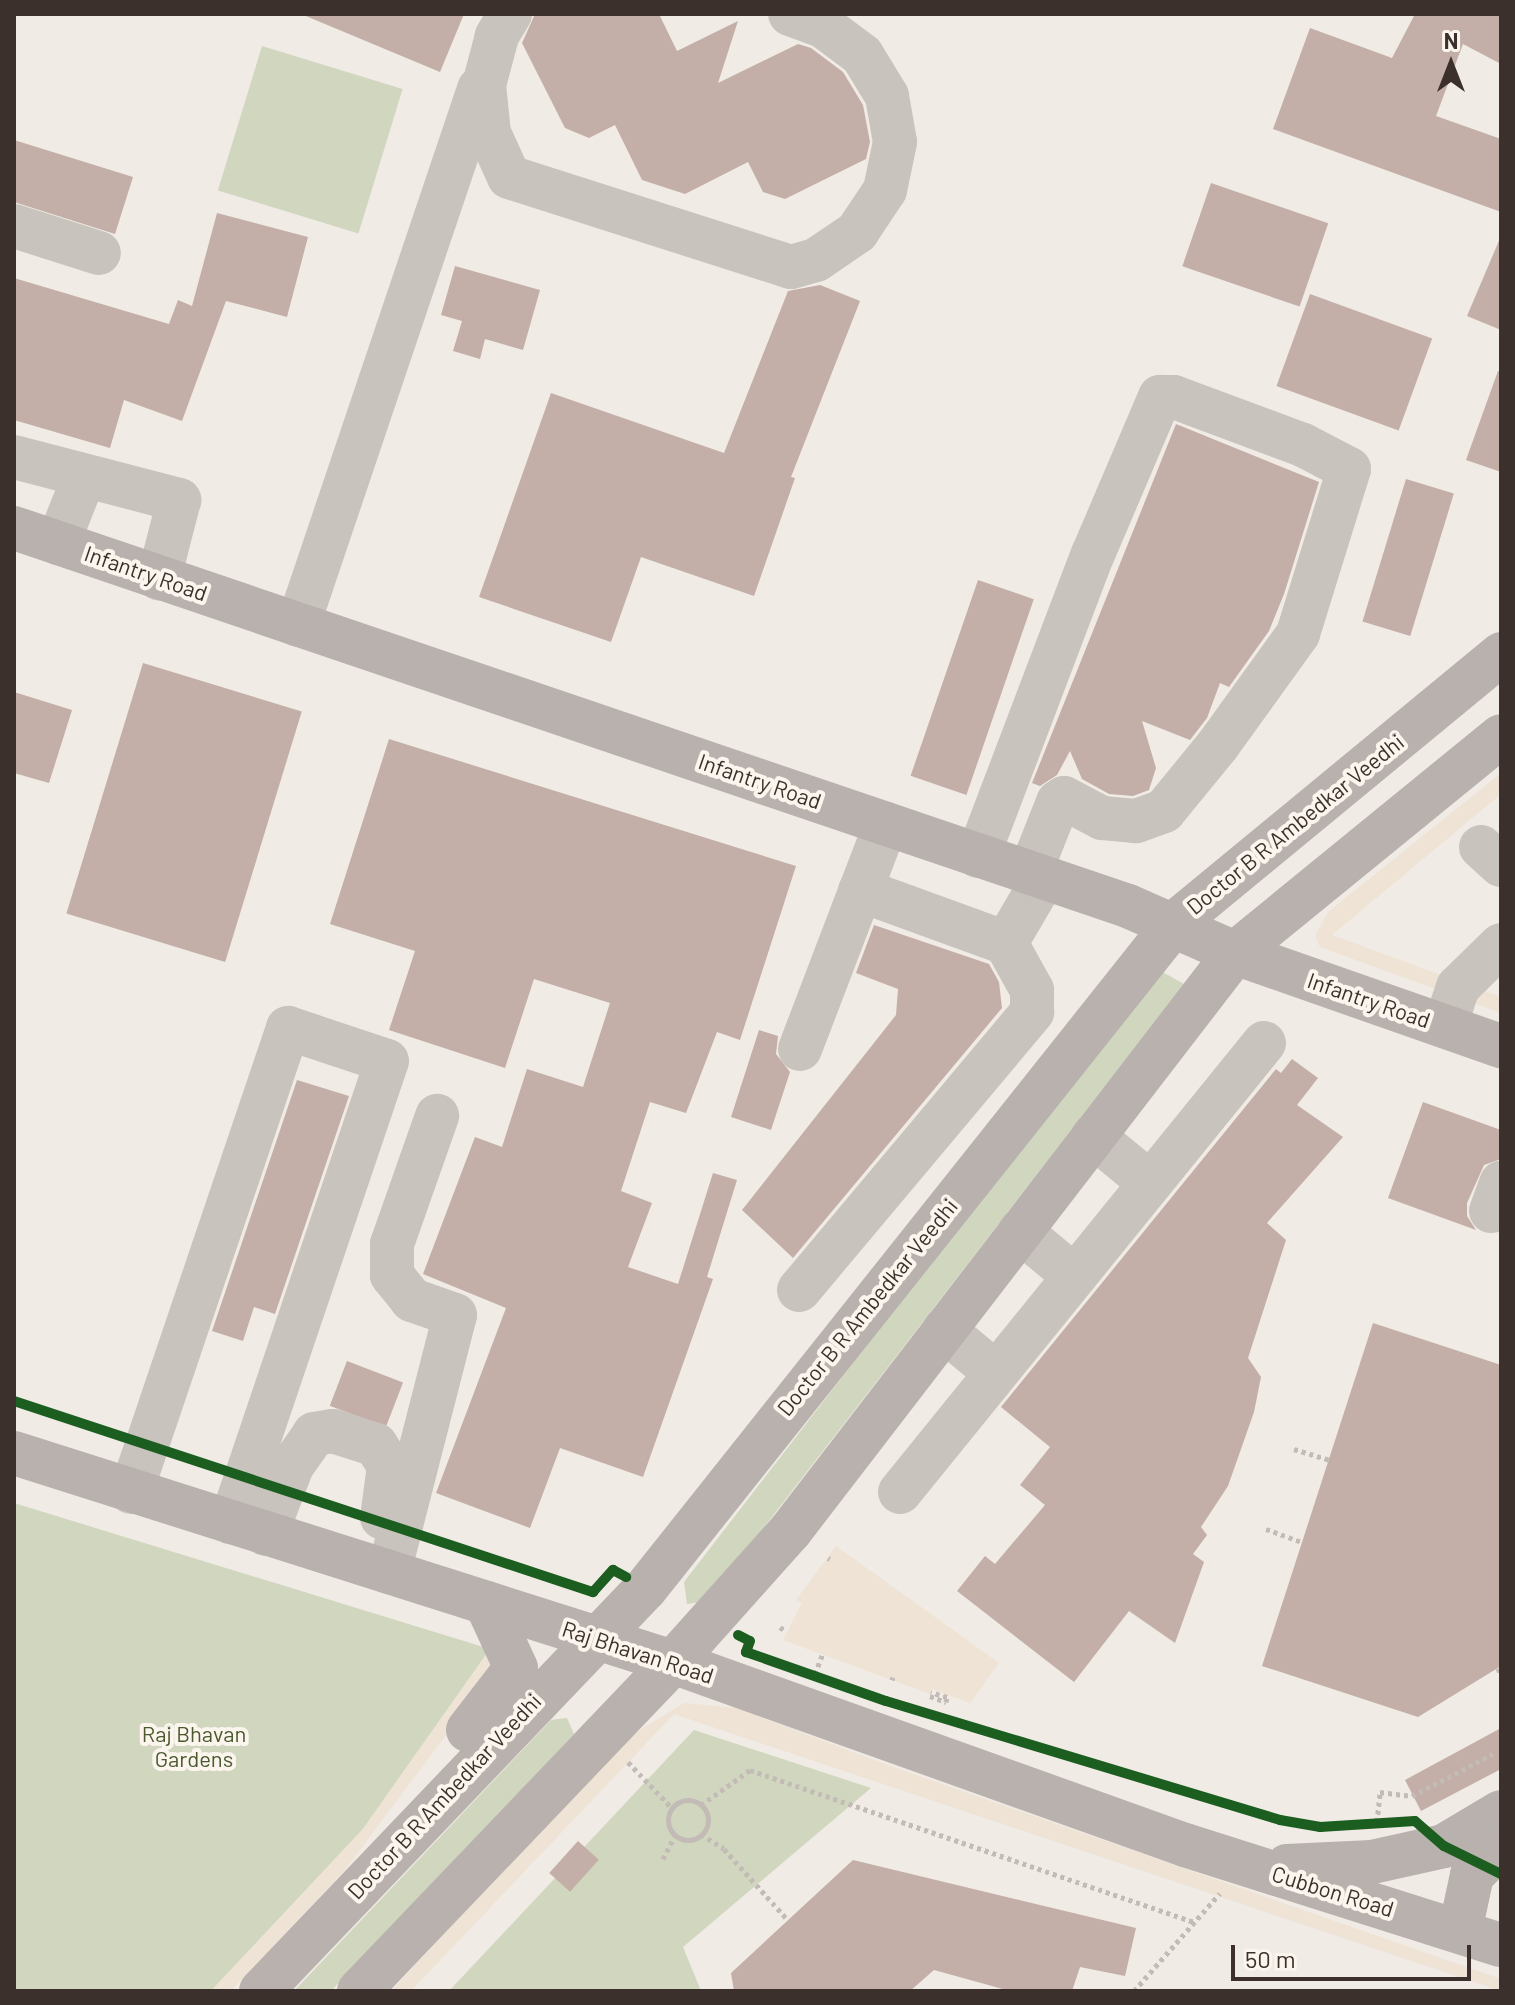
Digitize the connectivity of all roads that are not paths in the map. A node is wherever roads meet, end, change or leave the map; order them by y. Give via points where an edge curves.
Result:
1 (510, 14) edge
2 (790, 14) edge
3 (488, 62) junction
4 (14, 226) edge
5 (99, 253) dead end
6 (14, 457) edge
7 (84, 477) junction
8 (14, 528) edge
9 (58, 543) junction
10 (159, 578) junction
11 (298, 625) junction
12 (1501, 654) edge
13 (1501, 736) edge
14 (886, 824) junction
15 (978, 856) junction
16 (1037, 876) junction
17 (860, 890) junction
18 (1175, 923) junction
19 (1006, 943) junction
20 (1501, 945) edge
21 (1235, 953) junction
22 (1445, 1026) junction
23 (1264, 1043) dead end
24 (1501, 1046) edge
25 (800, 1049) dead end
26 (437, 1116) dead end
27 (1093, 1136) junction
28 (1150, 1183) junction
29 (1020, 1231) junction
30 (1074, 1276) junction
31 (799, 1290) dead end
32 (944, 1330) junction
33 (996, 1373) junction
34 (14, 1453) edge
35 (131, 1492) junction
36 (900, 1492) dead end
37 (248, 1528) junction
38 (380, 1570) junction
39 (486, 1603) junction
40 (599, 1639) junction
41 (673, 1662) junction
42 (458, 1779) junction
43 (1501, 1812) edge
44 (1501, 1847) edge
45 (1256, 1867) junction
46 (1460, 1931) junction
47 (1501, 1945) edge
48 (261, 1991) edge
49 (359, 1991) edge

1 - 3 lane
2 - 3 lane via 823,26 862,55 887,96 895,142 885,190 857,232 816,260 791,267 509,177 489,133 484,85
3 - 11 lane
4 - 5 lane
6 - 7 lane
7 - 9 lane
7 - 10 lane via 179,500
8 - 9 main road, Infantry Road
9 - 10 main road, Infantry Road
10 - 11 main road, Infantry Road
11 - 14 main road, Infantry Road
12 - 18 main road, Doctor B R Ambedkar Veedhi
13 - 21 main road
14 - 15 main road, Infantry Road
14 - 17 lane
15 - 16 main road, Infantry Road
15 - 16 lane via 1093,554 1160,397 1174,397 1303,445 1349,469 1298,634 1218,745 1164,811 1136,821 1102,818 1064,798 1058,802
16 - 18 main road, Infantry Road
16 - 19 lane
17 - 19 lane
17 - 25 lane
18 - 21 main road, Infantry Road
18 - 40 main road, Doctor B R Ambedkar Veedhi via 646,1588
19 - 31 lane via 1032,990 1032,1012
20 - 22 lane via 1458,987
21 - 22 main road, Infantry Road
21 - 27 main road
22 - 24 main road, Infantry Road
23 - 28 lane
26 - 38 lane via 392,1244 392,1275 412,1300 455,1315
27 - 28 lane
27 - 29 main road
28 - 30 lane
29 - 30 lane
29 - 32 main road
30 - 33 lane
32 - 33 lane
32 - 41 main road via 791,1530
33 - 36 lane
34 - 35 main road, Raj Bhavan Road
35 - 37 main road, Raj Bhavan Road
35 - 37 lane via 288,1028 387,1061
37 - 38 main road, Raj Bhavan Road
37 - 38 lane via 314,1434 333,1431 376,1445 389,1466
38 - 39 main road, Raj Bhavan Road
39 - 40 main road, Raj Bhavan Road
39 - 42 main road via 516,1668 469,1729
40 - 41 main road, Raj Bhavan Road
40 - 42 main road, Doctor B R Ambedkar Veedhi
41 - 45 main road, Raj Bhavan Road
41 - 49 main road
42 - 48 main road, Doctor B R Ambedkar Veedhi
43 - 45 main road via 1444,1846 1372,1862
44 - 46 main road via 1472,1875
45 - 46 main road, Cubbon Road
46 - 47 main road, Cubbon Road

